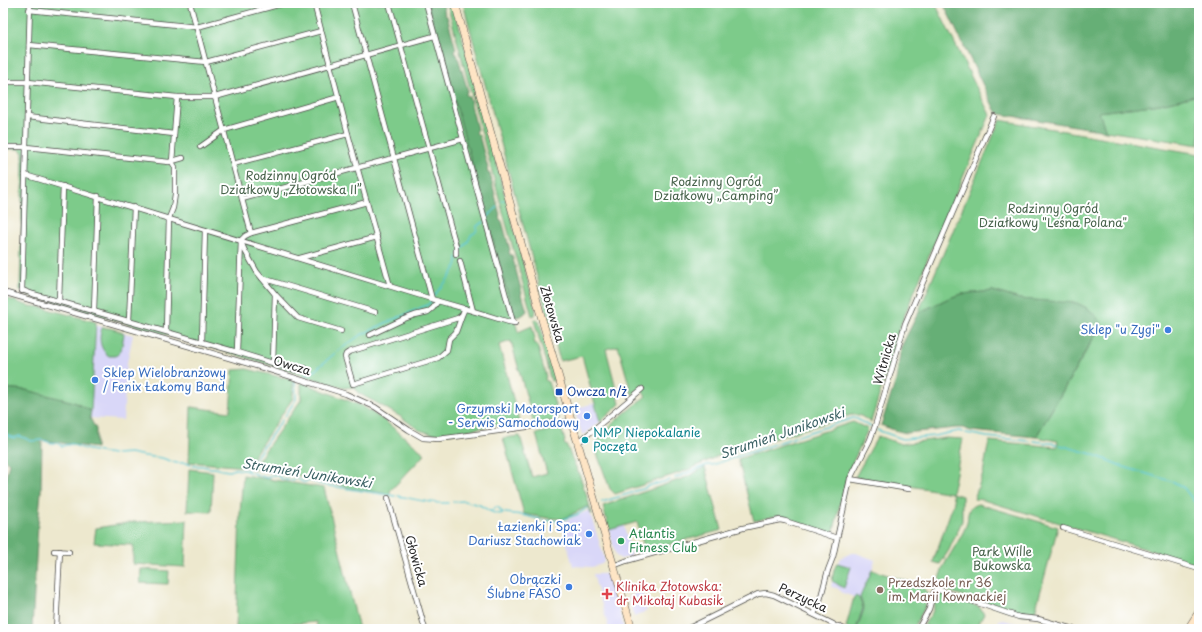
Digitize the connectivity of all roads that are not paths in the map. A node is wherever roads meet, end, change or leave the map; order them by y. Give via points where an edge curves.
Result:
1 (30, 3) edge
2 (190, 3) edge
3 (285, 3) edge
4 (314, 3) edge
5 (352, 3) edge
6 (389, 3) edge
7 (426, 3) edge
8 (455, 3) edge
9 (29, 10) junction
10 (196, 27) junction
11 (321, 31) junction
12 (434, 36) junction
13 (29, 45) junction
14 (400, 46) junction
15 (366, 55) junction
16 (206, 62) junction
17 (330, 65) junction
18 (3, 82) edge
19 (28, 82) junction
20 (177, 97) junction
21 (215, 97) junction
22 (339, 97) junction
23 (994, 116) dead end
24 (27, 117) junction
25 (224, 130) junction
26 (174, 134) junction
27 (348, 134) junction
28 (463, 139) junction
29 (3, 147) edge
30 (26, 147) junction
31 (200, 147) dead end
32 (429, 148) junction
33 (183, 158) dead end
34 (394, 158) junction
35 (172, 162) junction
36 (233, 164) junction
37 (358, 168) junction
38 (25, 174) junction
39 (63, 186) junction
40 (98, 196) junction
41 (242, 199) junction
42 (367, 202) junction
43 (134, 207) junction
44 (169, 218) junction
45 (205, 230) junction
46 (251, 233) junction
47 (377, 237) junction
48 (241, 240) junction
49 (456, 254) dead end
50 (300, 258) junction
51 (460, 261) dead end
52 (262, 278) junction
53 (390, 286) junction
54 (3, 292) edge
55 (275, 294) junction
56 (432, 299) junction
57 (59, 301) junction
58 (438, 301) junction
59 (465, 308) junction
60 (94, 311) junction
61 (473, 311) junction
62 (375, 312) dead end
63 (462, 315) junction
64 (129, 321) junction
65 (166, 331) junction
66 (341, 331) dead end
67 (370, 335) dead end
68 (202, 342) junction
69 (237, 352) junction
70 (273, 363) junction
71 (305, 368) dead end
72 (642, 389) dead end
73 (571, 421) junction
74 (577, 442) junction
75 (850, 479) junction
76 (909, 489) dead end
77 (388, 498) dead end
78 (1063, 528) dead end
79 (837, 538) junction
80 (54, 551) dead end
81 (60, 551) junction
82 (69, 552) dead end
83 (613, 566) junction
84 (1199, 569) edge
85 (1199, 612) edge
86 (814, 614) junction
87 (834, 628) edge
88 (56, 629) edge
89 (425, 629) edge
90 (632, 629) edge
91 (687, 629) edge
92 (844, 629) edge
93 (918, 629) edge
94 (1073, 629) edge
95 (1188, 629) edge

1 - 9 street
2 - 10 street
3 - 10 street
4 - 11 street
5 - 15 street
6 - 14 street
7 - 12 street
8 - 73 street, Złotowska
9 - 10 street
9 - 13 street
10 - 16 street
11 - 16 street
11 - 17 street
12 - 14 street
12 - 28 street
13 - 16 street
13 - 19 street
14 - 15 street
14 - 32 street
15 - 17 street
15 - 34 street
16 - 21 street
17 - 21 street
17 - 22 street
18 - 19 street
19 - 20 street
19 - 24 street
20 - 21 street
20 - 26 street
21 - 25 street
22 - 25 street
22 - 27 street
23 - 75 street, Witnicka via 905,324 875,426
24 - 26 street
24 - 30 street
25 - 31 street
25 - 36 street
26 - 35 street
27 - 36 street
27 - 37 street
28 - 32 street
28 - 61 street via 514,322
29 - 30 street
30 - 35 street
30 - 38 street
32 - 34 street
32 - 49 street
33 - 35 street
34 - 37 street
34 - 56 street
35 - 44 street via 175,167 175,194
36 - 41 street
37 - 41 street
37 - 42 street
38 - 39 street
38 - 57 street via 22,290
39 - 40 street
39 - 57 street
40 - 43 street
40 - 60 street
41 - 46 street
42 - 46 street
42 - 47 street
43 - 44 street
43 - 64 street
44 - 45 street
44 - 65 street
45 - 48 street
45 - 68 street
46 - 48 street
47 - 50 street
47 - 53 street
48 - 50 street
48 - 52 street
48 - 69 street
50 - 53 street
51 - 61 street
52 - 55 street
52 - 62 street
53 - 56 street
54 - 73 street, Owcza via 351,396 375,406 423,438 450,438
55 - 66 street via 298,318
55 - 70 street
56 - 58 street
57 - 60 street
58 - 59 street
58 - 67 street via 428,312 404,319
59 - 61 street
59 - 63 street
60 - 64 street
63 - 63 street via 346,354 352,386 438,358 447,350 449,339 456,332
64 - 65 street
65 - 68 street
68 - 69 street
69 - 70 street
70 - 71 street via 298,370
72 - 74 street
73 - 74 street, Złotowska
74 - 83 street, Złotowska
75 - 76 street
75 - 79 street, Witnicka
77 - 89 street, Głowicka
78 - 84 street
79 - 83 street via 780,520 743,528
79 - 86 street, Witnicka
80 - 81 street
81 - 82 street
81 - 88 street
83 - 90 street, Złotowska
85 - 95 street
86 - 87 street, Perzycka via 833,624
86 - 91 street, Perzycka via 774,595 763,593
87 - 92 street, Perzycka via 838,626
93 - 94 street via 936,589 1019,617 1038,619

